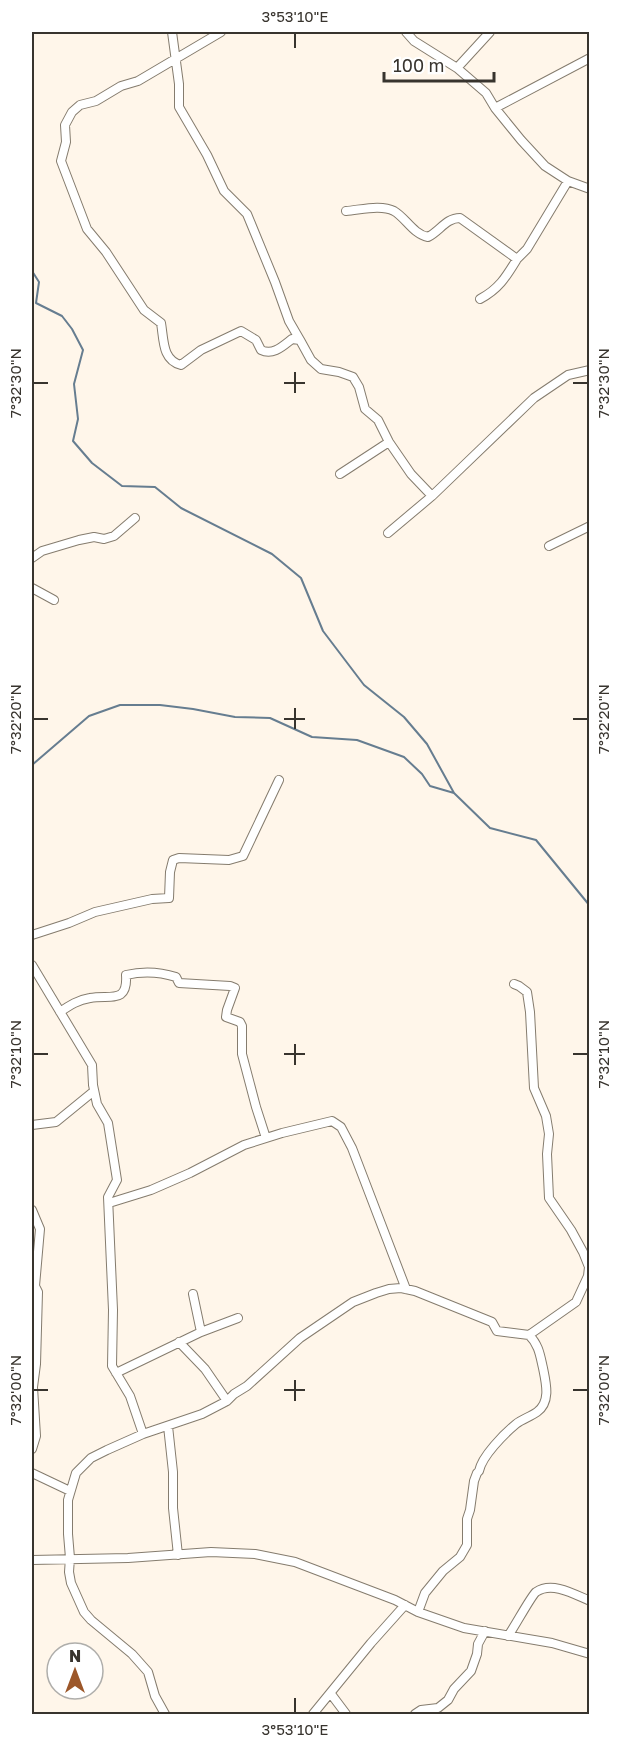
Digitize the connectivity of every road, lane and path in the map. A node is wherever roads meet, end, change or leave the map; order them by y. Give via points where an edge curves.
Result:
1 (172, 32) edge
2 (221, 32) edge
3 (406, 32) edge
4 (490, 32) edge
5 (590, 58) edge
6 (175, 59) junction
7 (457, 68) junction
8 (495, 108) junction
9 (568, 181) junction
10 (590, 189) edge
11 (346, 211) dead end
12 (518, 259) junction
13 (480, 299) dead end
14 (300, 340) junction
15 (590, 370) edge
16 (389, 442) junction
17 (340, 474) dead end
18 (432, 496) junction
19 (135, 518) dead end
20 (590, 526) edge
21 (388, 533) dead end
22 (549, 546) dead end
23 (32, 558) edge
24 (32, 588) edge
25 (54, 600) dead end
26 (279, 780) dead end
27 (32, 935) edge
28 (32, 964) edge
29 (514, 984) dead end
30 (60, 1012) junction
31 (94, 1091) junction
32 (32, 1125) edge
33 (267, 1138) junction
34 (109, 1203) junction
35 (32, 1210) edge
36 (406, 1289) junction
37 (193, 1294) dead end
38 (238, 1318) dead end
39 (201, 1332) junction
40 (529, 1335) junction
41 (179, 1342) junction
42 (116, 1373) junction
43 (32, 1387) edge
44 (227, 1401) junction
45 (168, 1426) junction
46 (143, 1434) junction
47 (32, 1449) edge
48 (32, 1473) edge
49 (70, 1491) junction
50 (178, 1555) junction
51 (70, 1558) junction
52 (32, 1560) edge
53 (590, 1601) edge
54 (405, 1605) junction
55 (418, 1612) junction
56 (484, 1631) junction
57 (508, 1636) junction
58 (590, 1654) edge
59 (331, 1694) junction
60 (165, 1714) edge
61 (313, 1714) edge
62 (346, 1714) edge
63 (415, 1714) edge

1 - 6 street
2 - 6 street
3 - 7 street
4 - 7 street
5 - 8 street
6 - 14 street via 179,107 224,191 247,214
6 - 14 street via 138,81 80,105 64,125 66,142 61,161 87,229 144,310 161,323 167,356 174,363 182,365 201,350 241,331 267,353 292,339
7 - 8 street via 486,93
8 - 9 street via 545,166
9 - 10 street
9 - 12 street
11 - 12 street via 388,209 428,237 446,222 460,218
12 - 13 street via 492,293
14 - 16 street via 321,369 353,377 364,409 378,420
15 - 18 street via 568,375 534,398
16 - 17 street
16 - 18 street
18 - 21 street
19 - 23 street via 114,536 79,540
20 - 22 street
24 - 25 street
26 - 27 street via 243,856 229,860 173,860 169,897 95,912
28 - 30 street
29 - 40 street via 527,992 534,1089 549,1134 549,1198 589,1267 576,1302
30 - 31 street via 92,1065
30 - 33 street via 75,1002 116,996 127,984 126,975 136,973 164,973 176,977 179,983 236,988 226,1017 242,1026 242,1054
31 - 32 street via 56,1122
31 - 34 street via 108,1123 117,1180
33 - 34 street via 244,1145 151,1190
33 - 36 street via 332,1121 341,1127
34 - 42 street via 112,1366
35 - 43 street via 40,1229
36 - 40 street via 492,1322 497,1331
36 - 44 street via 389,1289 353,1302 300,1338
37 - 39 street
38 - 39 street
39 - 41 street
40 - 55 street via 537,1343 547,1386 545,1399 539,1411 517,1423 481,1464 467,1519 467,1545 425,1593
41 - 42 street
41 - 44 street via 205,1369
42 - 46 street via 130,1396
43 - 47 street via 36,1436
44 - 45 street
45 - 46 street
45 - 50 street
46 - 49 street via 91,1458 76,1473
48 - 49 street
49 - 51 street
50 - 51 street
50 - 54 street via 229,1552 295,1562
51 - 52 street
51 - 60 street via 71,1583 84,1611 142,1665
53 - 57 street via 555,1588 534,1593
54 - 55 street
54 - 59 street
55 - 56 street
56 - 57 street
56 - 63 street via 471,1671 448,1700 438,1708
57 - 58 street
59 - 61 street
59 - 62 street

